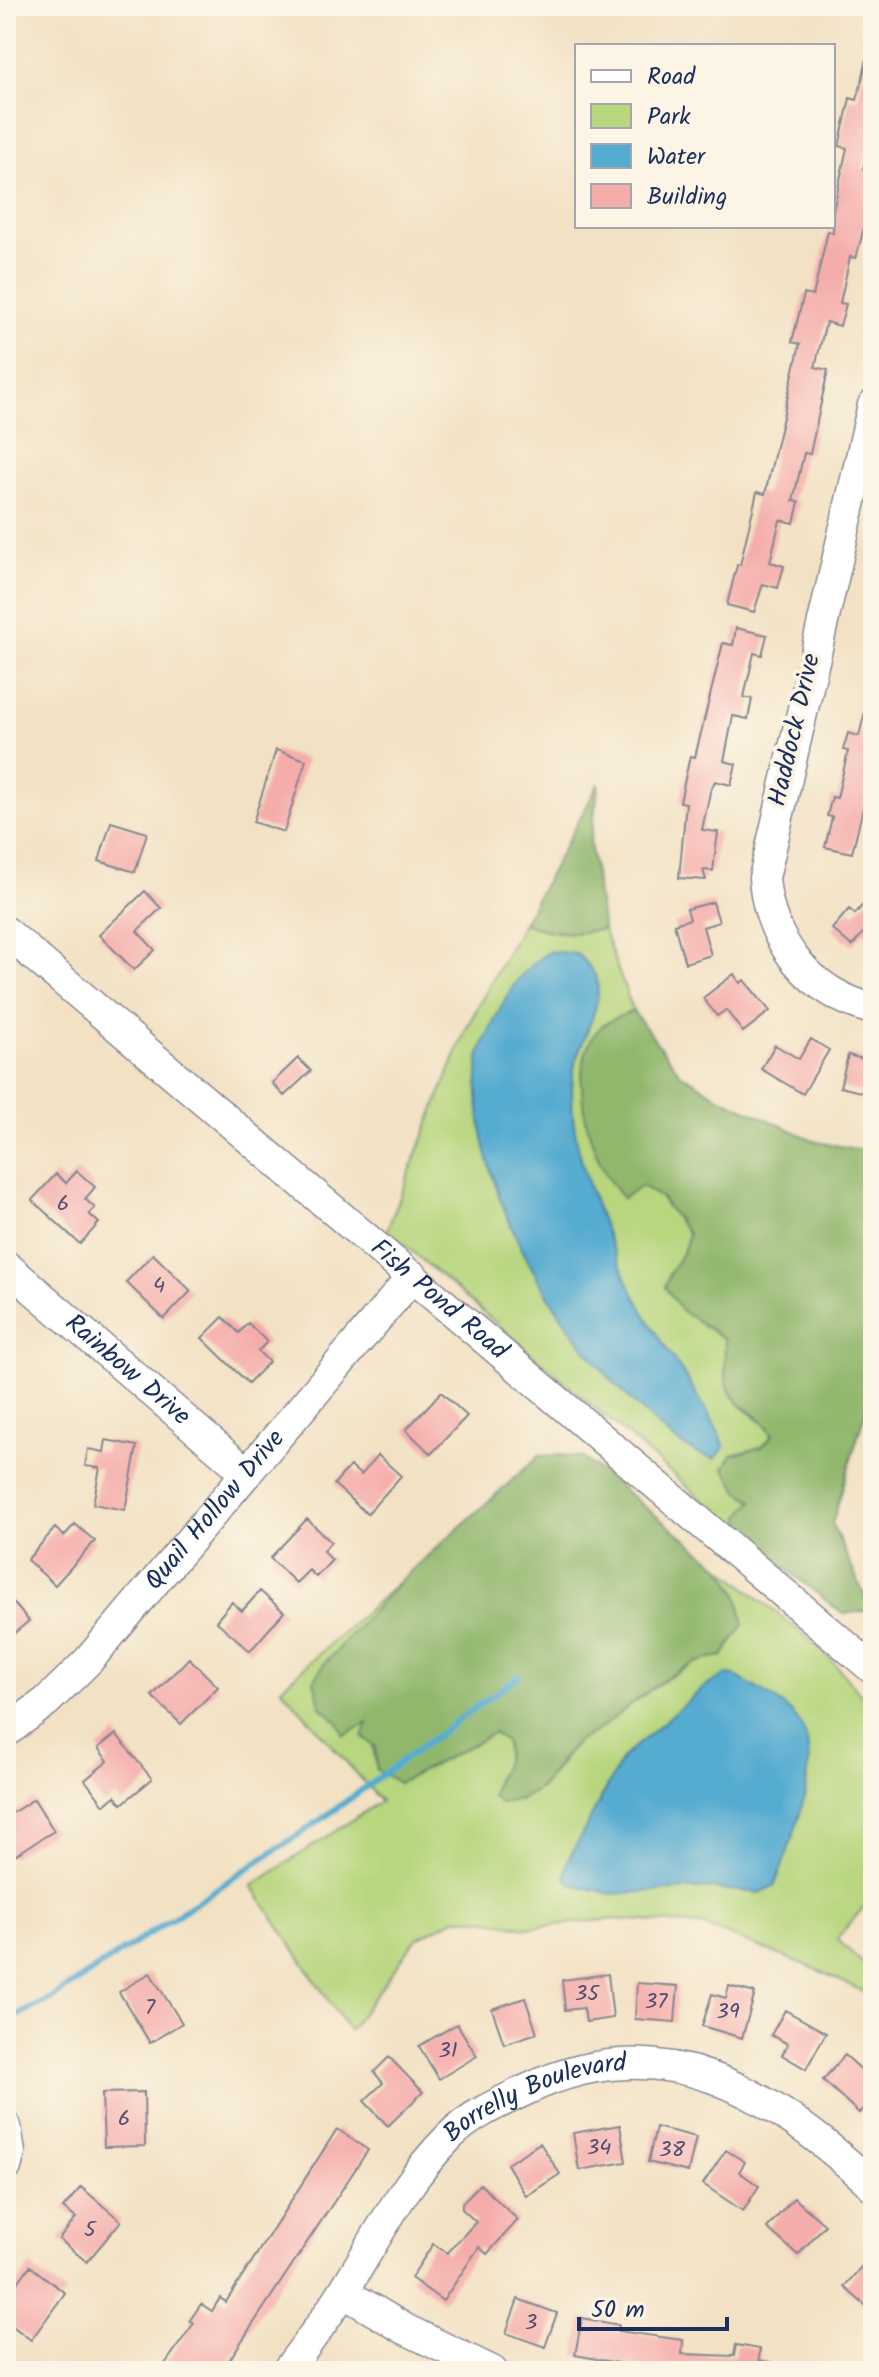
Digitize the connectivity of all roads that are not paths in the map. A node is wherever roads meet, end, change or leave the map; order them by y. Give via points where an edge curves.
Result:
1 (873, 405) edge
2 (6, 932) edge
3 (873, 1009) edge
4 (6, 1266) edge
5 (413, 1276) junction
6 (247, 1473) junction
7 (873, 1669) edge
8 (6, 1732) edge
9 (6, 2127) edge
10 (6, 2167) edge
11 (873, 2186) edge
12 (343, 2292) junction
13 (287, 2371) edge
14 (492, 2371) edge

1 - 3 street, Haddock Drive via 764,878 772,921 793,959 835,995
2 - 5 street, Fish Pond Road
4 - 6 street, Rainbow Drive
5 - 6 street, Quail Hollow Drive
5 - 7 street, Fish Pond Road
6 - 8 street, Quail Hollow Drive via 80,1669
9 - 10 street
11 - 12 street, Borrelly Boulevard via 807,2129 756,2094 715,2076 632,2063 578,2068 508,2098 451,2135 391,2207
12 - 13 street, Borrelly Boulevard
12 - 14 street

